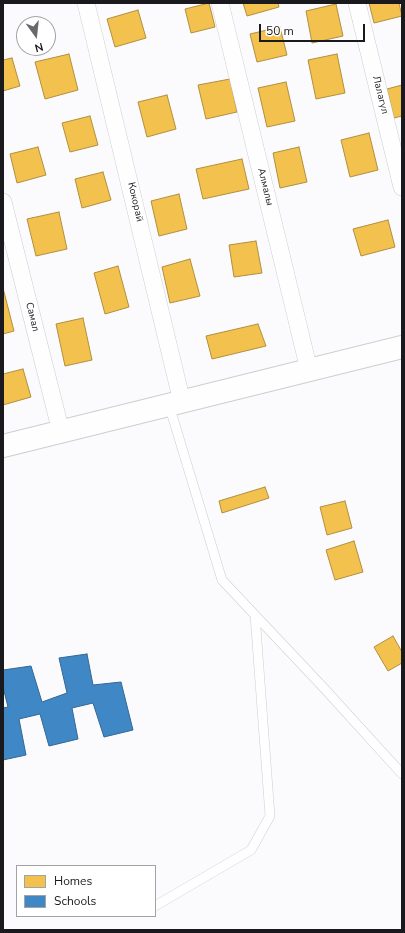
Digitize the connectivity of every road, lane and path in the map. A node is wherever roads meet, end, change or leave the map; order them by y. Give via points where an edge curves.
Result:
1 (86, 3) edge
2 (220, 3) edge
3 (357, 3) edge
4 (402, 187) edge
5 (3, 202) edge
6 (402, 347) edge
7 (309, 370) junction
8 (176, 403) junction
9 (62, 432) junction
10 (3, 446) edge
11 (255, 615) junction
12 (402, 774) edge
13 (156, 905) edge

1 - 8 street, Кокорай
2 - 7 street, Алмалы
3 - 4 street, Лалагул
5 - 9 street, Самал
6 - 7 main road
7 - 8 main road
8 - 9 main road
8 - 11 lane via 222,580
9 - 10 main road
11 - 12 lane
11 - 13 lane via 270,816 251,850

